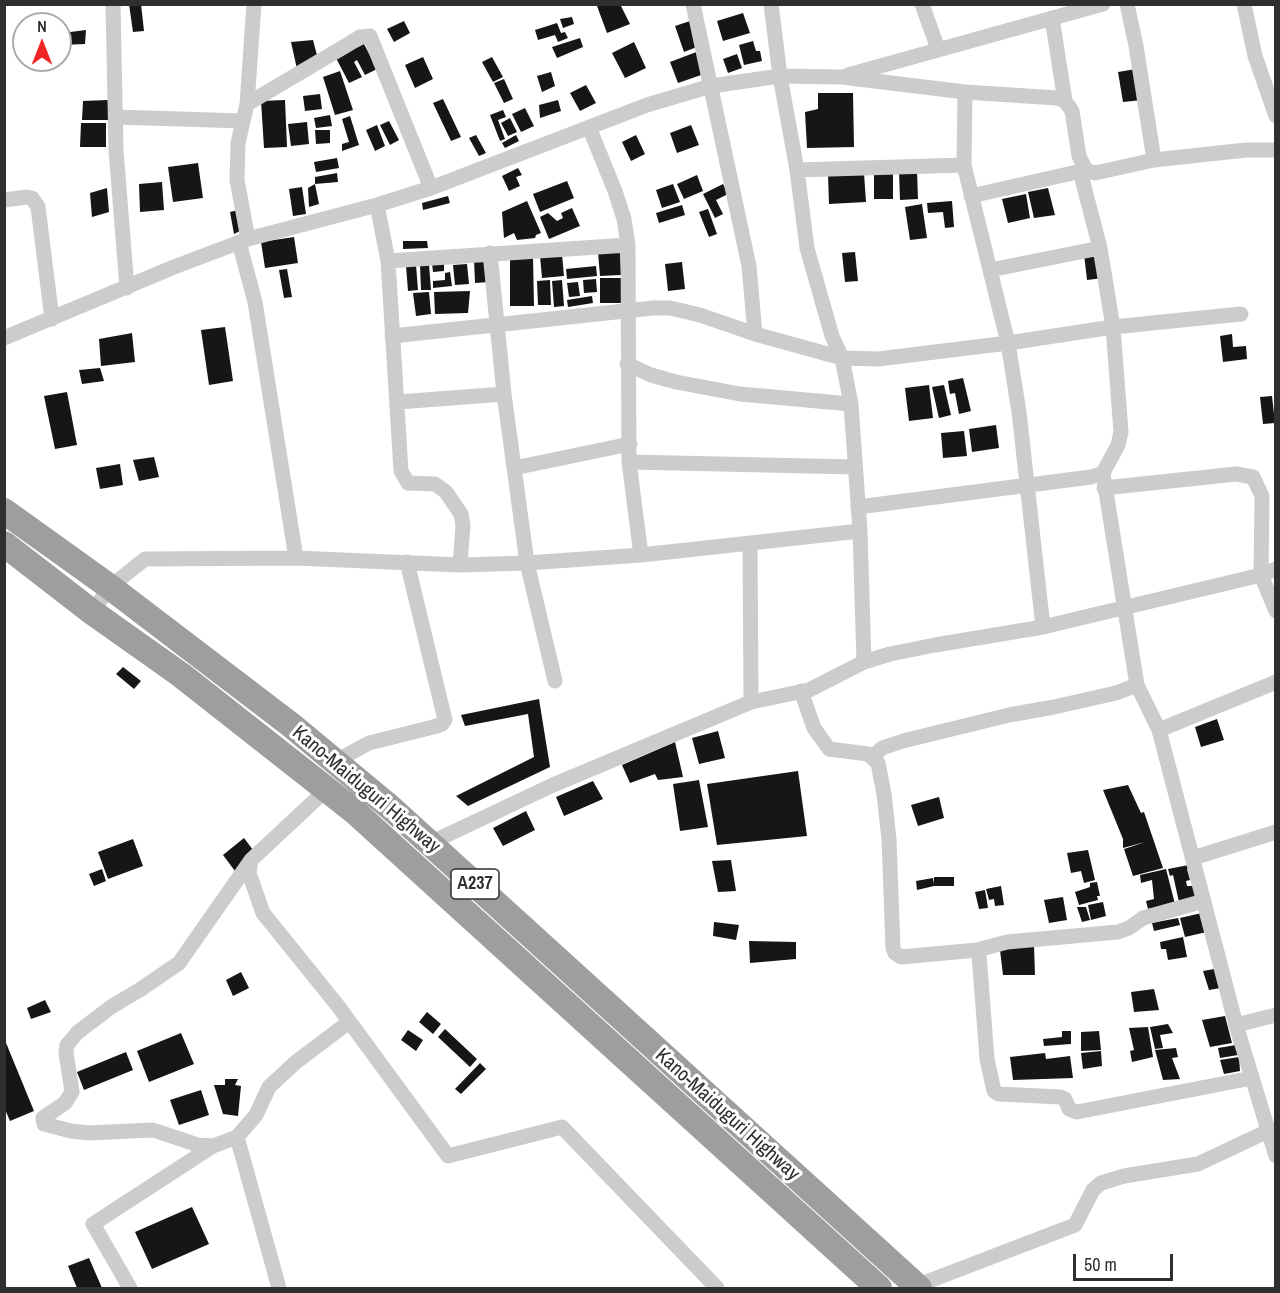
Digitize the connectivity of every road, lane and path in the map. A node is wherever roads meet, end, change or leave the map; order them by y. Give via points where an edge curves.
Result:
1 (113, 4) edge
2 (254, 4) edge
3 (693, 4) edge
4 (771, 4) edge
5 (922, 4) edge
6 (1103, 4) edge
7 (1127, 4) edge
8 (1244, 4) edge
9 (1052, 18) junction
10 (938, 49) junction
11 (780, 76) junction
12 (842, 77) junction
13 (711, 86) junction
14 (965, 92) junction
15 (1065, 101) junction
16 (247, 104) junction
17 (1275, 116) edge
18 (116, 117) junction
19 (243, 121) junction
20 (589, 127) junction
21 (1275, 150) edge
22 (1154, 160) junction
23 (964, 165) junction
24 (797, 170) junction
25 (1083, 170) junction
26 (431, 188) junction
27 (971, 196) junction
28 (4, 200) edge
29 (377, 206) junction
30 (244, 241) junction
31 (628, 245) junction
32 (1100, 248) junction
33 (490, 253) junction
34 (388, 261) junction
35 (990, 270) junction
36 (127, 288) junction
37 (627, 311) junction
38 (1241, 314) dead end
39 (52, 318) junction
40 (496, 326) junction
41 (1113, 327) junction
42 (754, 334) junction
43 (392, 336) junction
44 (4, 338) edge
45 (1008, 343) junction
46 (842, 358) junction
47 (627, 364) junction
48 (504, 394) junction
49 (398, 402) junction
50 (851, 404) junction
51 (630, 444) junction
52 (629, 462) junction
53 (855, 467) junction
54 (514, 468) junction
55 (1104, 480) junction
56 (1027, 486) junction
57 (858, 507) junction
58 (4, 511) edge
59 (860, 531) junction
60 (750, 543) junction
61 (4, 544) edge
62 (641, 555) junction
63 (296, 558) junction
64 (407, 562) junction
65 (527, 563) junction
66 (460, 565) junction
67 (1268, 572) edge
68 (110, 587) junction
69 (1124, 608) junction
70 (1275, 611) edge
71 (92, 612) junction
72 (1042, 627) junction
73 (864, 662) junction
74 (555, 681) dead end
75 (1275, 682) edge
76 (1137, 685) junction
77 (801, 692) junction
78 (751, 702) junction
79 (1158, 730) junction
80 (873, 758) junction
81 (334, 762) junction
82 (327, 789) junction
83 (1275, 832) edge
84 (430, 843) junction
85 (1193, 858) junction
86 (251, 860) junction
87 (1204, 901) junction
88 (977, 950) junction
89 (1275, 1015) edge
90 (349, 1022) junction
91 (1236, 1025) junction
92 (1252, 1078) junction
93 (1268, 1131) junction
94 (237, 1137) junction
95 (213, 1146) junction
96 (1275, 1156) edge
97 (917, 1287) edge
98 (130, 1288) edge
99 (279, 1288) edge
100 (717, 1288) edge
101 (879, 1288) edge

1 - 18 street
2 - 16 street
3 - 13 street
4 - 11 street
5 - 10 street
6 - 9 street
7 - 22 street
8 - 17 street via 1255,56
9 - 10 street
9 - 15 street
10 - 12 street
11 - 12 street
11 - 13 street
11 - 24 street
12 - 14 street
13 - 20 street
13 - 42 street via 749,266
14 - 15 street
14 - 23 street
15 - 25 street via 1072,111
16 - 19 street
16 - 26 street via 360,37 370,36
18 - 19 street
18 - 36 street
19 - 30 street via 237,180
20 - 26 street
20 - 31 street via 624,219
21 - 22 street
22 - 25 street via 1095,173
23 - 24 street
23 - 27 street
24 - 46 street via 807,248
25 - 27 street
25 - 32 street
26 - 29 street
27 - 35 street
28 - 39 street via 32,198 38,207
29 - 30 street
29 - 34 street
30 - 36 street
30 - 63 street
31 - 33 street
31 - 37 street
32 - 35 street
32 - 41 street
33 - 34 street
33 - 40 street
34 - 43 street
35 - 45 street
36 - 39 street
37 - 40 street
37 - 42 street via 670,308
37 - 47 street
38 - 41 street
39 - 44 street
40 - 43 street
40 - 48 street
41 - 45 street
41 - 55 street via 1121,432
42 - 46 street
43 - 49 street
45 - 46 street via 878,359
45 - 56 street
46 - 50 street
47 - 50 street via 676,382
47 - 51 street
48 - 49 street
48 - 54 street
49 - 66 street via 401,471 408,483 435,484 446,492 461,514
50 - 53 street
51 - 52 street
51 - 54 street
52 - 53 street
52 - 62 street
53 - 57 street
54 - 65 street
55 - 56 street via 1091,477
55 - 67 street via 1236,474 1253,477 1262,496
55 - 69 street
56 - 57 street
56 - 72 street
57 - 59 street
58 - 68 highway, Kano-Maiduguri Highway / A237
59 - 60 street
59 - 73 street
60 - 62 street
60 - 78 street
61 - 71 highway, Kano-Maiduguri Highway / A237
62 - 65 street
63 - 64 street
63 - 68 street via 145,559
64 - 66 street
64 - 81 street via 445,720 437,726 369,743
65 - 66 street
65 - 74 street
67 - 69 street
67 - 70 street
68 - 71 street
68 - 81 highway, Kano-Maiduguri Highway / A237
69 - 72 street
69 - 76 street
71 - 82 highway, Kano-Maiduguri Highway / A237 via 181,675
72 - 73 street
73 - 77 street
75 - 79 street
76 - 79 street
76 - 80 street via 903,741 882,748
77 - 78 street
77 - 80 street via 814,728 829,749
78 - 84 street via 553,785
79 - 85 street
80 - 88 street via 878,763 884,794 895,953 901,957
81 - 84 highway, Kano-Maiduguri Highway / A237
82 - 86 street
82 - 101 highway, Kano-Maiduguri Highway / A237
83 - 85 street
84 - 97 highway, Kano-Maiduguri Highway / A237
85 - 87 street
86 - 90 street via 249,873 263,913
86 - 95 street via 179,963 111,1007 67,1045 72,1092 65,1103 43,1118 44,1124 71,1131 153,1130
87 - 88 street via 1143,918 1118,932 1007,942
87 - 91 street
88 - 92 street via 987,1059 994,1091 999,1094 1060,1097 1069,1109 1077,1112
89 - 91 street
90 - 94 street via 268,1087 256,1115
90 - 100 street via 448,1156 562,1127
91 - 92 street
92 - 93 street
93 - 96 street
93 - 97 street via 1198,1164 1101,1183 1093,1190 1075,1225
94 - 95 street
94 - 99 street
95 - 98 street via 93,1224

